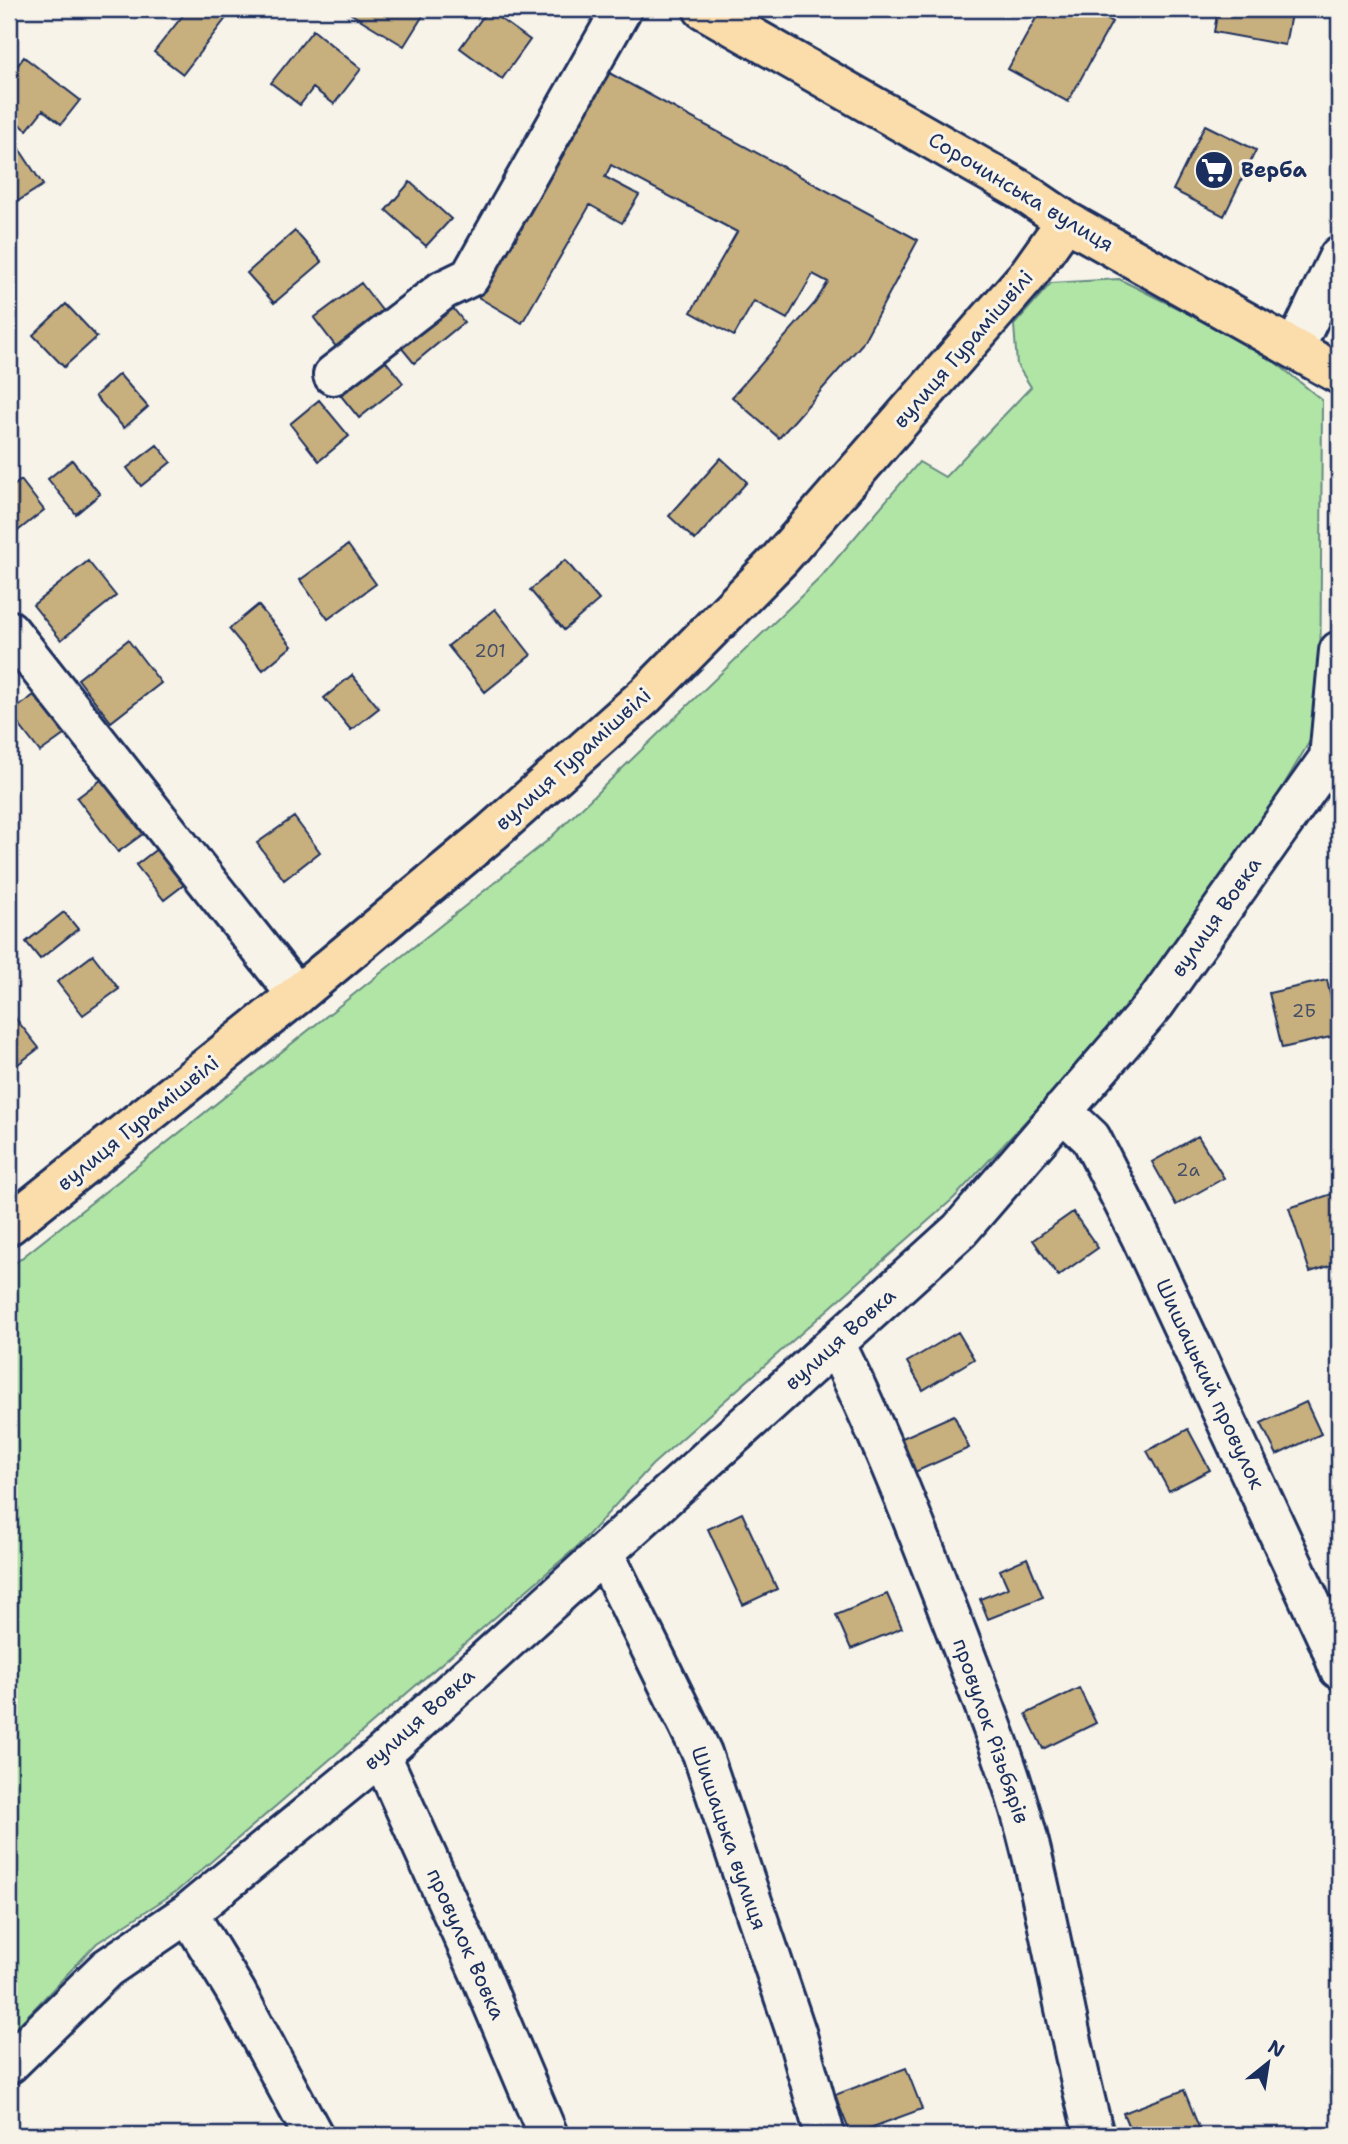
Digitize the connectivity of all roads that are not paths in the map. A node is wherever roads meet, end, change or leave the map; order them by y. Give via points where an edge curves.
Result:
1 (622, 9) edge
2 (703, 9) edge
3 (1066, 221) junction
4 (1339, 256) edge
5 (1295, 348) junction
6 (1339, 374) edge
7 (333, 375) dead end
8 (9, 629) edge
9 (1339, 651) edge
10 (1334, 775) edge
11 (297, 995) junction
12 (1062, 1111) junction
13 (9, 1225) edge
14 (835, 1343) junction
15 (604, 1553) junction
16 (1339, 1669) edge
17 (381, 1755) junction
18 (188, 1913) junction
19 (9, 2064) edge
20 (313, 2135) edge
21 (548, 2135) edge
22 (825, 2135) edge
23 (1094, 2135) edge

1 - 7 street via 470,277 443,290
2 - 3 main road, Сорочинська вулиця via 1019,189
3 - 5 main road, Сорочинська вулиця
3 - 11 main road, вулиця Гурамішвілі via 1027,276 779,559 646,695 491,833
4 - 5 street
5 - 6 main road, Сорочинська вулиця
8 - 11 street
9 - 10 street, вулиця Вовка
10 - 12 street, вулиця Вовка via 1155,1004
11 - 13 main road, вулиця Гурамішвілі
12 - 14 street, вулиця Вовка via 960,1230
12 - 16 street, Шишацький провулок via 1091,1138 1141,1237
14 - 15 street, вулиця Вовка
14 - 23 street, провулок Різьбярів via 927,1554 992,1724 1031,1849
15 - 17 street, вулиця Вовка
15 - 22 street, Шишацька вулиця via 702,1753 796,2032
17 - 18 street, вулиця Вовка
17 - 21 street, провулок Вовка
18 - 19 street, вулиця Вовка via 107,1968
18 - 20 street

